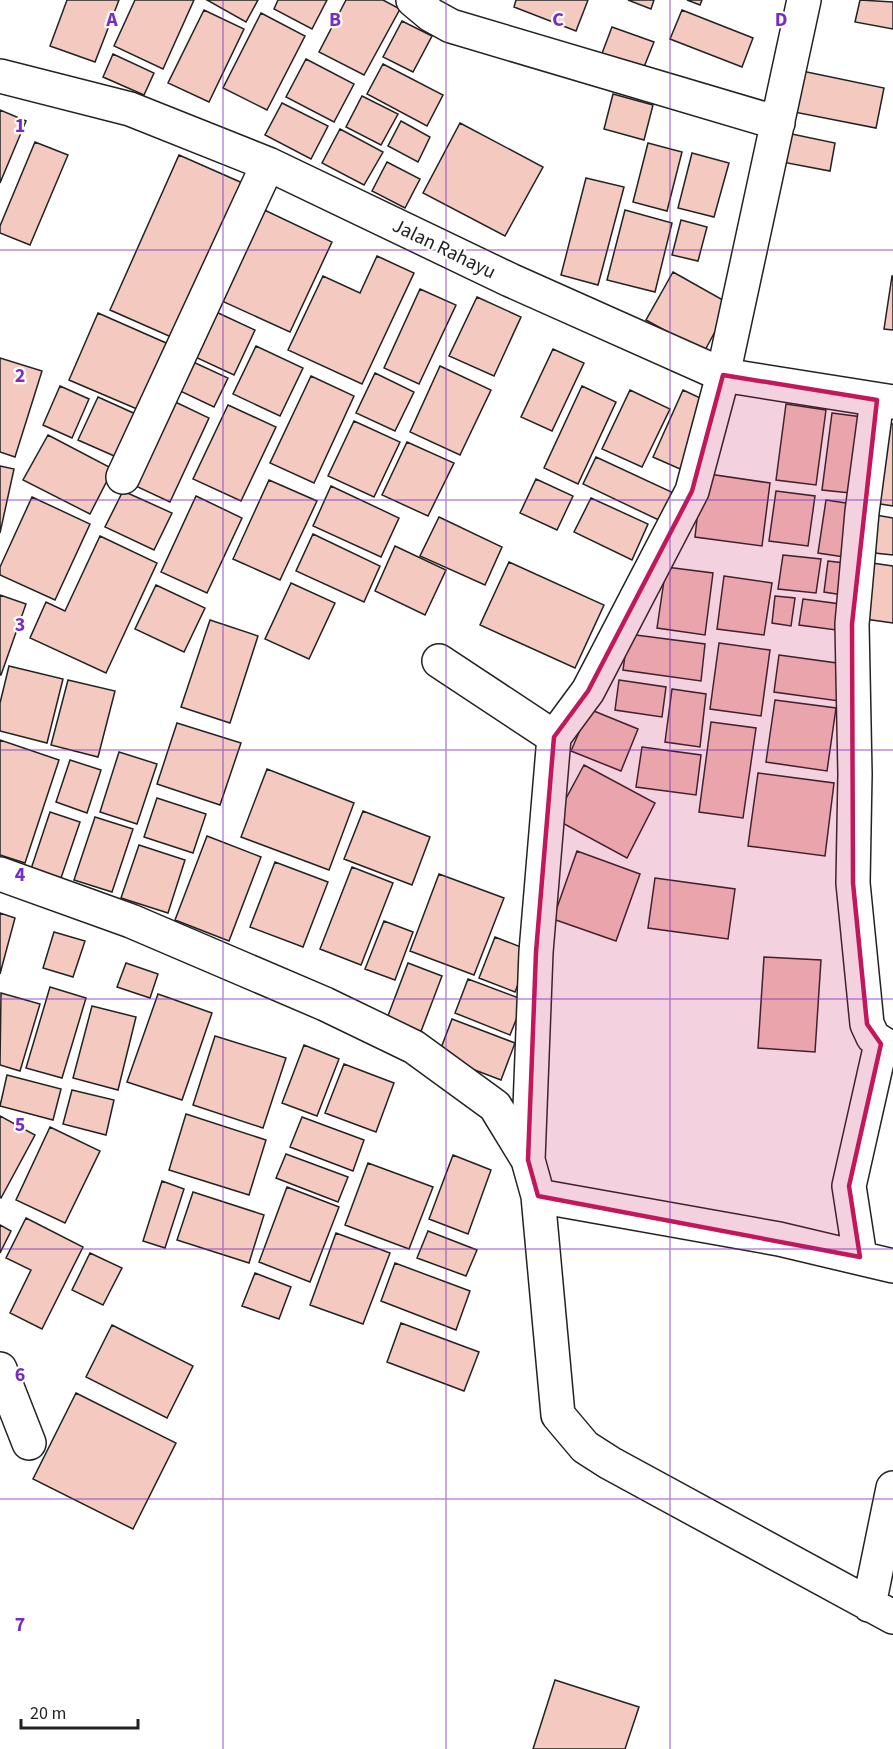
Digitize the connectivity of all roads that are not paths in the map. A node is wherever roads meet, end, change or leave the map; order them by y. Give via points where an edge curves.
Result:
1 (413, 0) edge
2 (804, 0) edge
3 (0, 76) edge
4 (778, 123) junction
5 (268, 164) junction
6 (723, 375) junction
7 (885, 401) edge
8 (123, 477) dead end
9 (439, 661) dead end
10 (554, 737) junction
11 (0, 873) edge
12 (887, 1047) edge
13 (528, 1160) junction
14 (538, 1196) junction
15 (860, 1257) junction
16 (893, 1266) edge
17 (0, 1369) edge
18 (29, 1443) dead end
19 (893, 1488) edge
20 (881, 1611) edge

1 - 4 street via 451,26
2 - 4 street
3 - 5 street, Jalan Rahayu via 130,109
4 - 6 street
5 - 6 street, Jalan Rahayu via 510,280
5 - 8 street
6 - 7 street, Jalan Rahayu
6 - 10 street via 692,491 588,691
7 - 12 street via 862,512 852,624 854,883 867,1024 873,1037
9 - 10 street
10 - 13 street via 536,952
11 - 13 street via 131,921 325,1004 414,1047 495,1106
12 - 15 street via 849,1186
13 - 14 street
14 - 15 street
14 - 20 street via 558,1415 573,1434 610,1463
15 - 16 street
17 - 18 street
19 - 20 street

